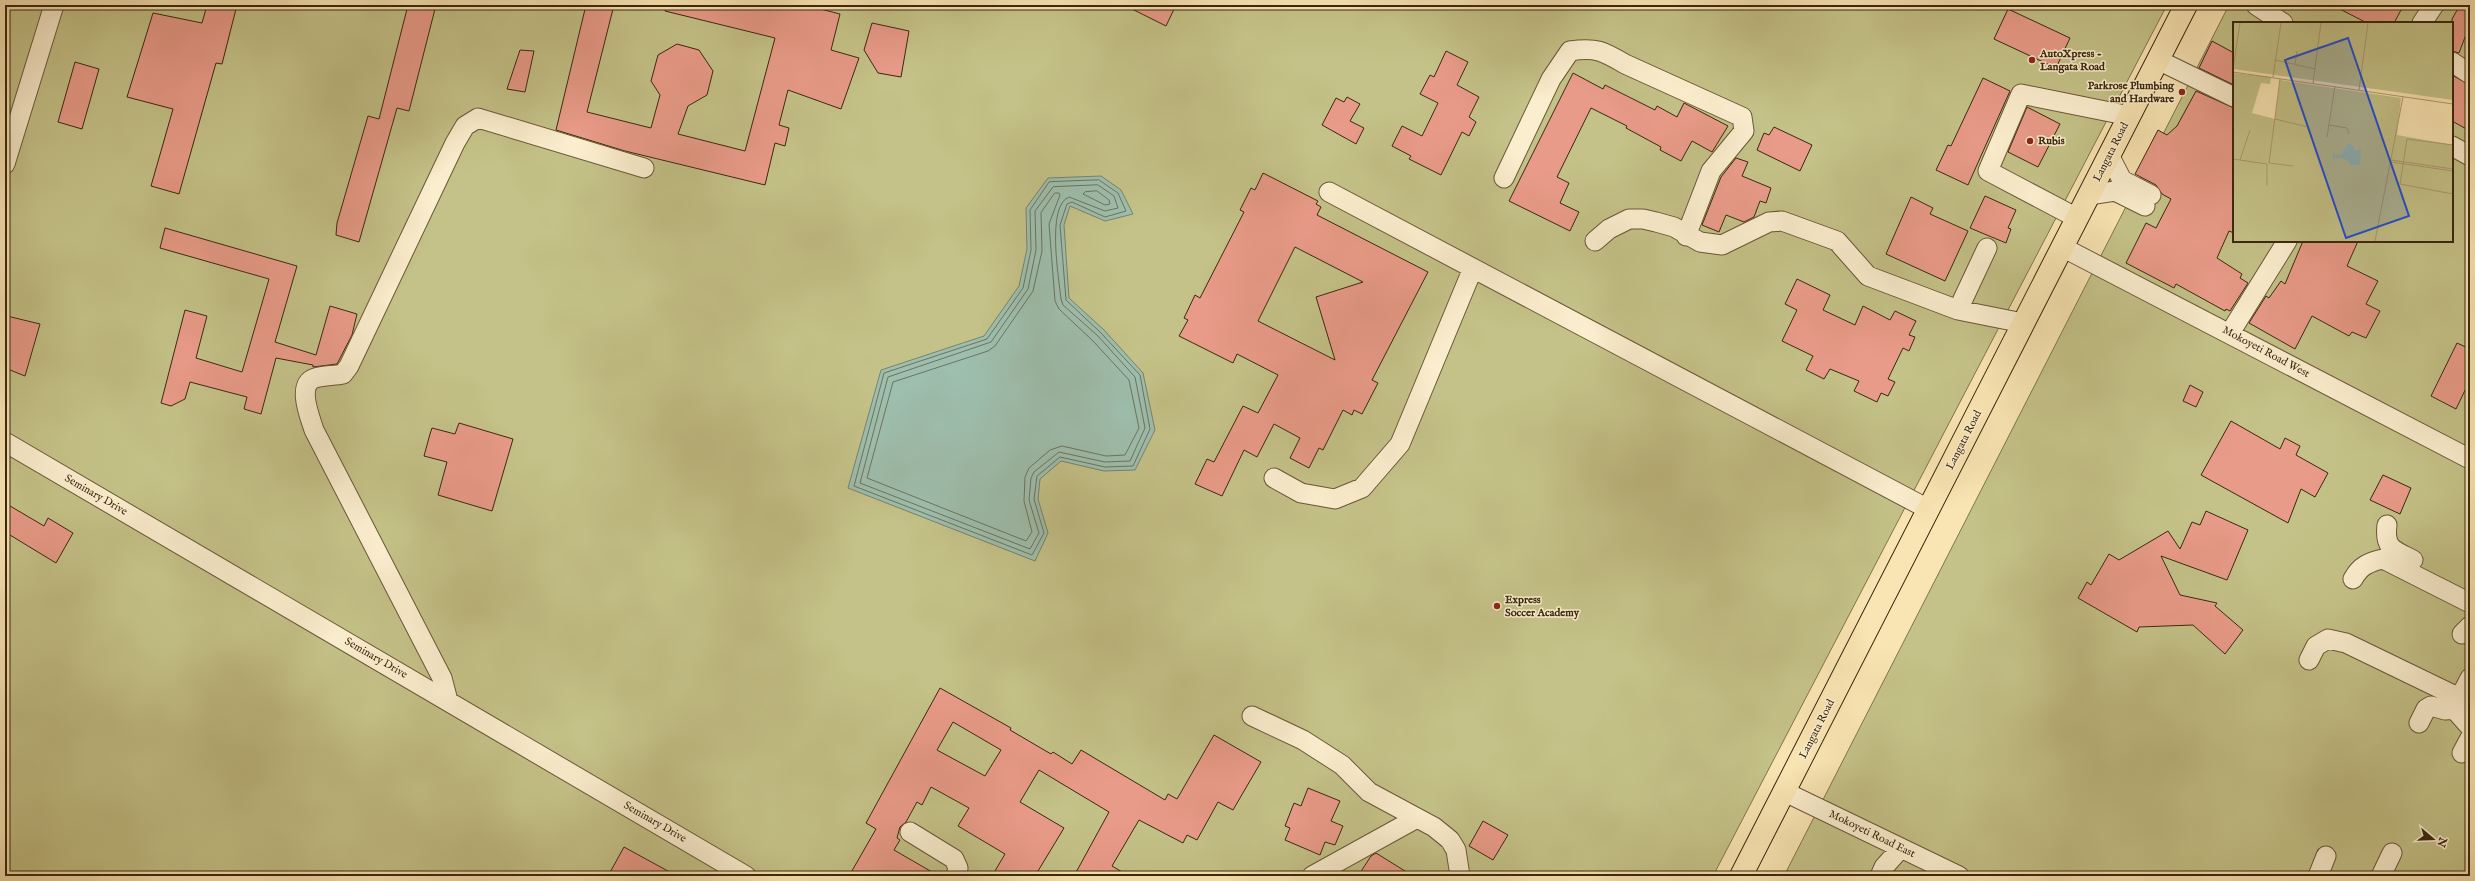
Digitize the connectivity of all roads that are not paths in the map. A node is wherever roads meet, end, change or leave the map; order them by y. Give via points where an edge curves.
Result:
1 (54, 5) edge
2 (2186, 5) edge
3 (2256, 5) edge
4 (2434, 5) edge
5 (2282, 22) edge
6 (2423, 22) edge
7 (2158, 60) junction
8 (2453, 63) edge
9 (2470, 74) edge
10 (2233, 96) edge
11 (2130, 116) junction
12 (2453, 147) edge
13 (2109, 155) junction
14 (2470, 156) edge
15 (5, 164) edge
16 (644, 168) dead end
17 (1504, 178) dead end
18 (1329, 192) dead end
19 (2089, 195) junction
20 (2077, 218) junction
21 (1686, 236) junction
22 (1595, 241) dead end
23 (2286, 242) edge
24 (2062, 247) junction
25 (1987, 248) dead end
26 (1473, 268) junction
27 (1958, 310) junction
28 (2023, 323) junction
29 (2230, 333) junction
30 (5, 442) edge
31 (2470, 459) edge
32 (1274, 478) dead end
33 (1928, 509) junction
34 (2387, 525) dead end
35 (2353, 579) dead end
36 (2470, 590) edge
37 (2470, 603) edge
38 (2308, 660) dead end
39 (2465, 694) edge
40 (448, 701) junction
41 (1252, 716) dead end
42 (2419, 724) dead end
43 (2470, 727) edge
44 (1785, 792) junction
45 (1416, 818) junction
46 (910, 832) dead end
47 (1901, 848) junction
48 (2392, 853) dead end
49 (2326, 856) dead end
50 (723, 870) edge
51 (746, 876) edge
52 (956, 876) edge
53 (1312, 876) edge
54 (1460, 876) edge
55 (1741, 876) edge
56 (1880, 876) edge
57 (1958, 876) edge
58 (2318, 876) edge
59 (2381, 876) edge

1 - 15 street
2 - 7 main road, Langata Road
3 - 5 street
4 - 6 street
7 - 10 street
7 - 11 main road, Langata Road
8 - 9 street
11 - 13 main road, Langata Road
11 - 20 street via 2021,94 1988,171
12 - 14 street
13 - 19 main road, Langata Road
13 - 19 street via 2122,180 2148,200 2115,191
16 - 40 street via 478,118 465,126 349,366 343,374 314,378 306,386 306,399 314,430 442,678
17 - 21 street via 1550,79 1570,51 1589,48 1742,117 1744,130 1711,171
18 - 26 street
19 - 20 main road, Langata Road
20 - 24 main road, Langata Road
21 - 22 street via 1674,227 1644,219 1629,220 1609,229
21 - 27 street via 1700,242 1722,245 1769,222 1782,221 1837,241 1868,276
23 - 29 street
24 - 28 main road, Langata Road
24 - 29 street, Mokoyeti Road West
25 - 27 street
26 - 32 street via 1400,444 1362,488 1335,499 1301,493
26 - 33 street
27 - 28 street
28 - 33 main road, Langata Road
29 - 31 street, Mokoyeti Road West
30 - 40 street, Seminary Drive
33 - 44 main road, Langata Road
34 - 36 street via 2385,538 2391,548
35 - 37 street via 2358,570 2370,562 2383,560
38 - 39 street via 2316,646 2328,639
39 - 42 street via 2445,710 2431,706 2426,709
39 - 43 street
40 - 50 street, Seminary Drive
41 - 45 street via 1303,740 1342,765 1369,792
44 - 47 street, Mokoyeti Road East
44 - 55 main road, Langata Road
45 - 53 street
45 - 54 street via 1434,827 1450,840 1456,850
46 - 52 street via 954,859 958,868
47 - 56 street via 1884,867
47 - 57 street, Mokoyeti Road East
48 - 59 street
49 - 58 street
50 - 51 street, Seminary Drive

